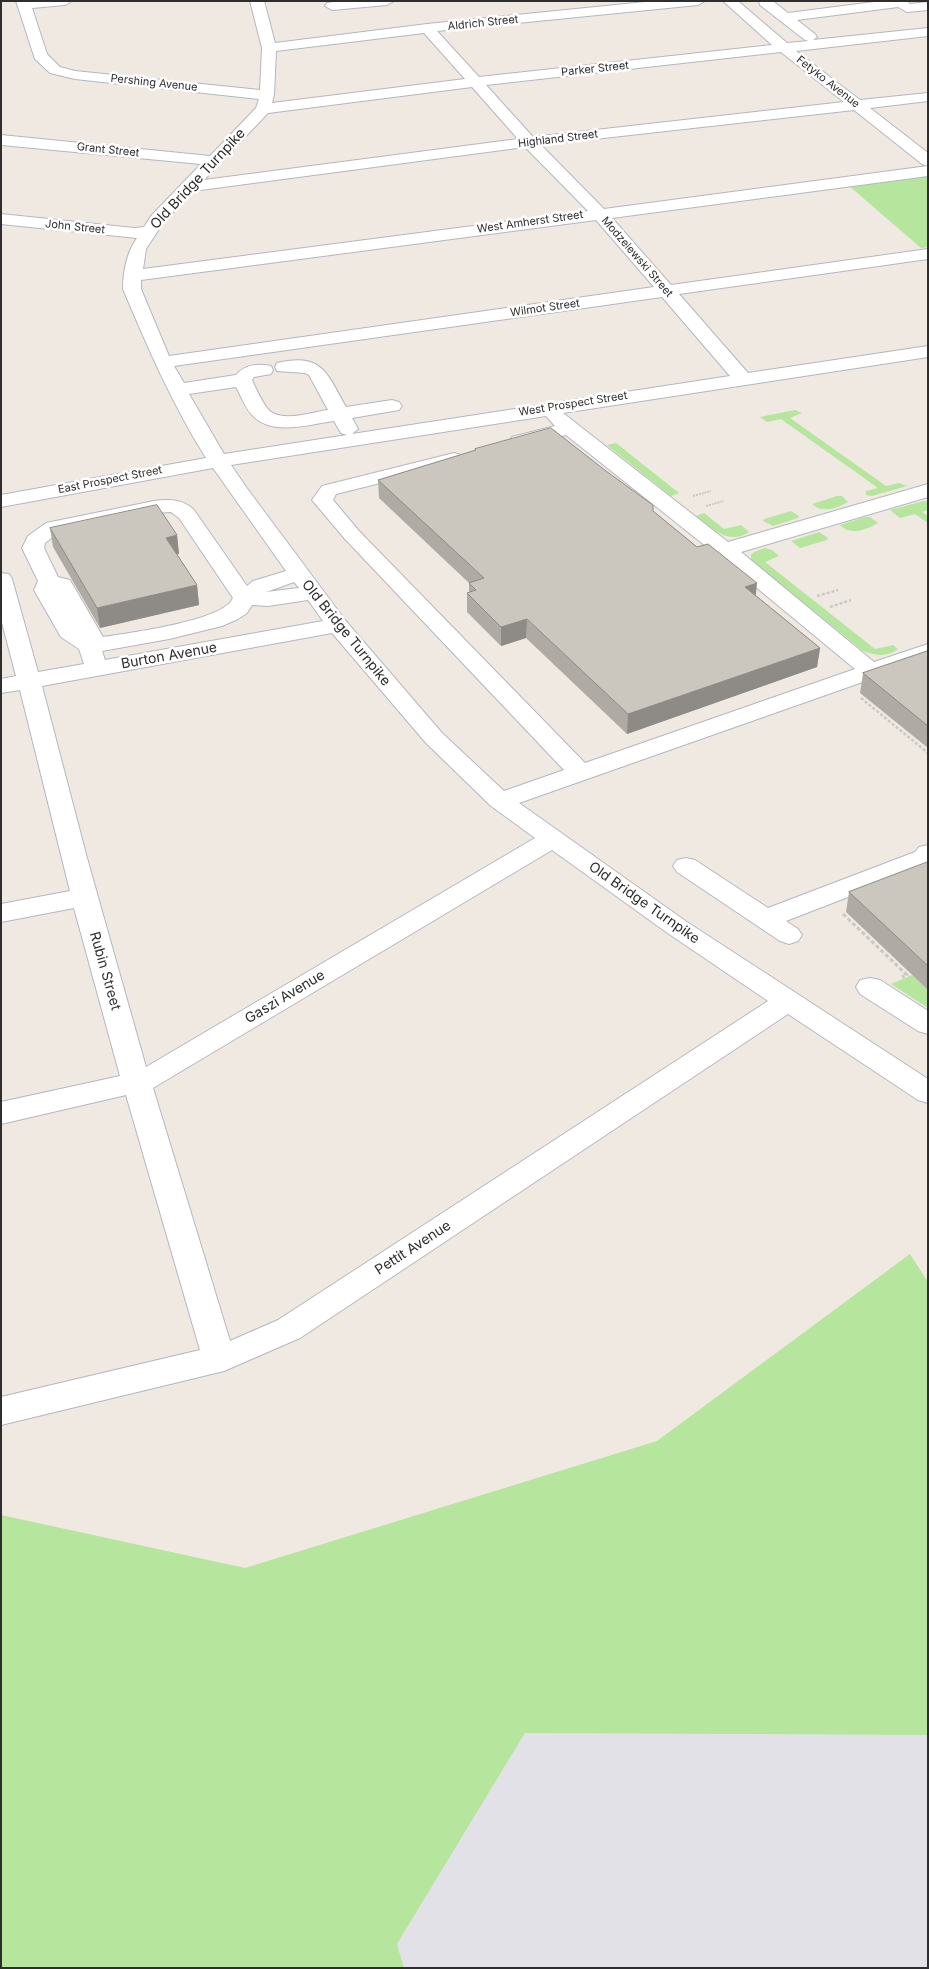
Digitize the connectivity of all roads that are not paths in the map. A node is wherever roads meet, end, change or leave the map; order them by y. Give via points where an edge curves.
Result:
1 (65, 1) edge
2 (256, 1) edge
3 (387, 1) edge
4 (698, 1) edge
5 (730, 1) edge
6 (765, 2) edge
7 (899, 2) edge
8 (23, 3) edge
9 (863, 4) edge
10 (332, 6) dead end
11 (928, 6) edge
12 (785, 17) junction
13 (828, 18) edge
14 (427, 28) junction
15 (928, 32) edge
16 (810, 37) dead end
17 (269, 48) junction
18 (784, 48) junction
19 (475, 82) junction
20 (928, 96) edge
21 (265, 102) junction
22 (859, 105) junction
23 (1, 140) edge
24 (529, 142) junction
25 (215, 161) junction
26 (928, 161) edge
27 (928, 171) edge
28 (189, 187) junction
29 (599, 213) junction
30 (1, 219) edge
31 (149, 231) junction
32 (928, 254) edge
33 (132, 276) junction
34 (667, 291) junction
35 (928, 351) edge
36 (163, 362) junction
37 (284, 367) dead end
38 (264, 370) dead end
39 (742, 378) junction
40 (242, 380) junction
41 (177, 390) junction
42 (392, 406) dead end
43 (546, 409) junction
44 (340, 414) junction
45 (569, 428) junction
46 (354, 439) junction
47 (498, 447) edge
48 (471, 454) edge
49 (218, 461) junction
50 (928, 490) edge
51 (39, 493) junction
52 (1, 501) edge
53 (53, 527) junction
54 (725, 550) junction
55 (298, 574) junction
56 (1, 580) edge
57 (313, 593) junction
58 (244, 598) junction
59 (336, 625) junction
60 (89, 646) junction
61 (928, 652) edge
62 (97, 669) junction
63 (870, 671) junction
64 (30, 681) junction
65 (1, 686) edge
66 (580, 772) junction
67 (500, 801) junction
68 (552, 840) junction
69 (928, 853) edge
70 (686, 866) dead end
71 (84, 897) junction
72 (1, 913) edge
73 (765, 919) junction
74 (789, 935) dead end
75 (870, 986) dead end
76 (788, 1001) junction
77 (928, 1024) edge
78 (136, 1082) junction
79 (928, 1093) edge
80 (1, 1113) edge
81 (219, 1359) junction
82 (1, 1412) edge

1 - 8 street
2 - 17 street
3 - 10 street
4 - 14 street, Aldrich Street
5 - 18 street, Fetyko Avenue
6 - 12 street
7 - 9 street
7 - 11 street via 907,8
8 - 21 street, Pershing Avenue via 40,56 55,70
9 - 13 street
12 - 13 street
12 - 16 street
14 - 17 street, Aldrich Street
14 - 19 street, Modzelewski Street
15 - 18 street, Parker Street
17 - 21 street
18 - 19 street, Parker Street
18 - 22 street, Fetyko Avenue
19 - 21 street, Parker Street
19 - 24 street, Modzelewski Street
20 - 22 street, Highland Street
21 - 25 street, Old Bridge Turnpike
22 - 24 street, Highland Street
22 - 26 street, Fetyko Avenue
23 - 25 street, Grant Street
24 - 28 street, Highland Street
24 - 29 street, Modzelewski Street
25 - 28 street, Old Bridge Turnpike
27 - 29 street, West Amherst Street
28 - 31 street, Old Bridge Turnpike
29 - 33 street, West Amherst Street
29 - 34 street, Modzelewski Street
30 - 31 street, John Street via 134,233
31 - 33 street, Old Bridge Turnpike via 138,249
32 - 34 street, Wilmot Street
33 - 36 street, Old Bridge Turnpike via 132,289
34 - 36 street, Wilmot Street
34 - 39 street, Modzelewski Street
35 - 39 street, West Prospect Street
36 - 41 street, Old Bridge Turnpike
37 - 44 street via 309,367 317,372
38 - 40 street via 248,372
39 - 43 street, West Prospect Street
40 - 41 street
40 - 44 street via 260,413 269,420 286,422
41 - 49 street, Old Bridge Turnpike
42 - 44 street
43 - 45 street
43 - 46 street, West Prospect Street
44 - 46 street
45 - 47 street
45 - 54 street
46 - 49 street, West Prospect Street
48 - 66 street via 329,490 322,500 352,536
49 - 51 street, East Prospect Street
49 - 55 street, Old Bridge Turnpike
50 - 54 street
51 - 52 street, East Prospect Street
51 - 53 street
53 - 58 street via 154,507 170,505 180,508
53 - 60 street via 35,540 33,548 49,581 45,590 70,632
54 - 63 street
55 - 57 street, Old Bridge Turnpike
55 - 58 street via 261,586
56 - 64 street, Rubin Street
57 - 58 street via 268,599
57 - 59 street, Old Bridge Turnpike
58 - 60 street via 239,609 211,622
59 - 62 street, Burton Avenue
59 - 67 street, Old Bridge Turnpike via 434,738
60 - 62 street
61 - 63 street
62 - 64 street, Burton Avenue
63 - 66 street
64 - 65 street, Burton Avenue
64 - 71 street, Rubin Street
66 - 67 street
67 - 68 street, Old Bridge Turnpike
68 - 76 street, Old Bridge Turnpike
68 - 78 street, Gaszi Avenue via 146,1080
69 - 73 street via 924,858
70 - 73 street
71 - 72 street
71 - 78 street, Rubin Street
73 - 74 street
75 - 77 street
76 - 79 street, Old Bridge Turnpike
76 - 81 street, Pettit Avenue via 289,1329
78 - 80 street, Gaszi Avenue
78 - 81 street, Rubin Street
81 - 82 street, Pettit Avenue

